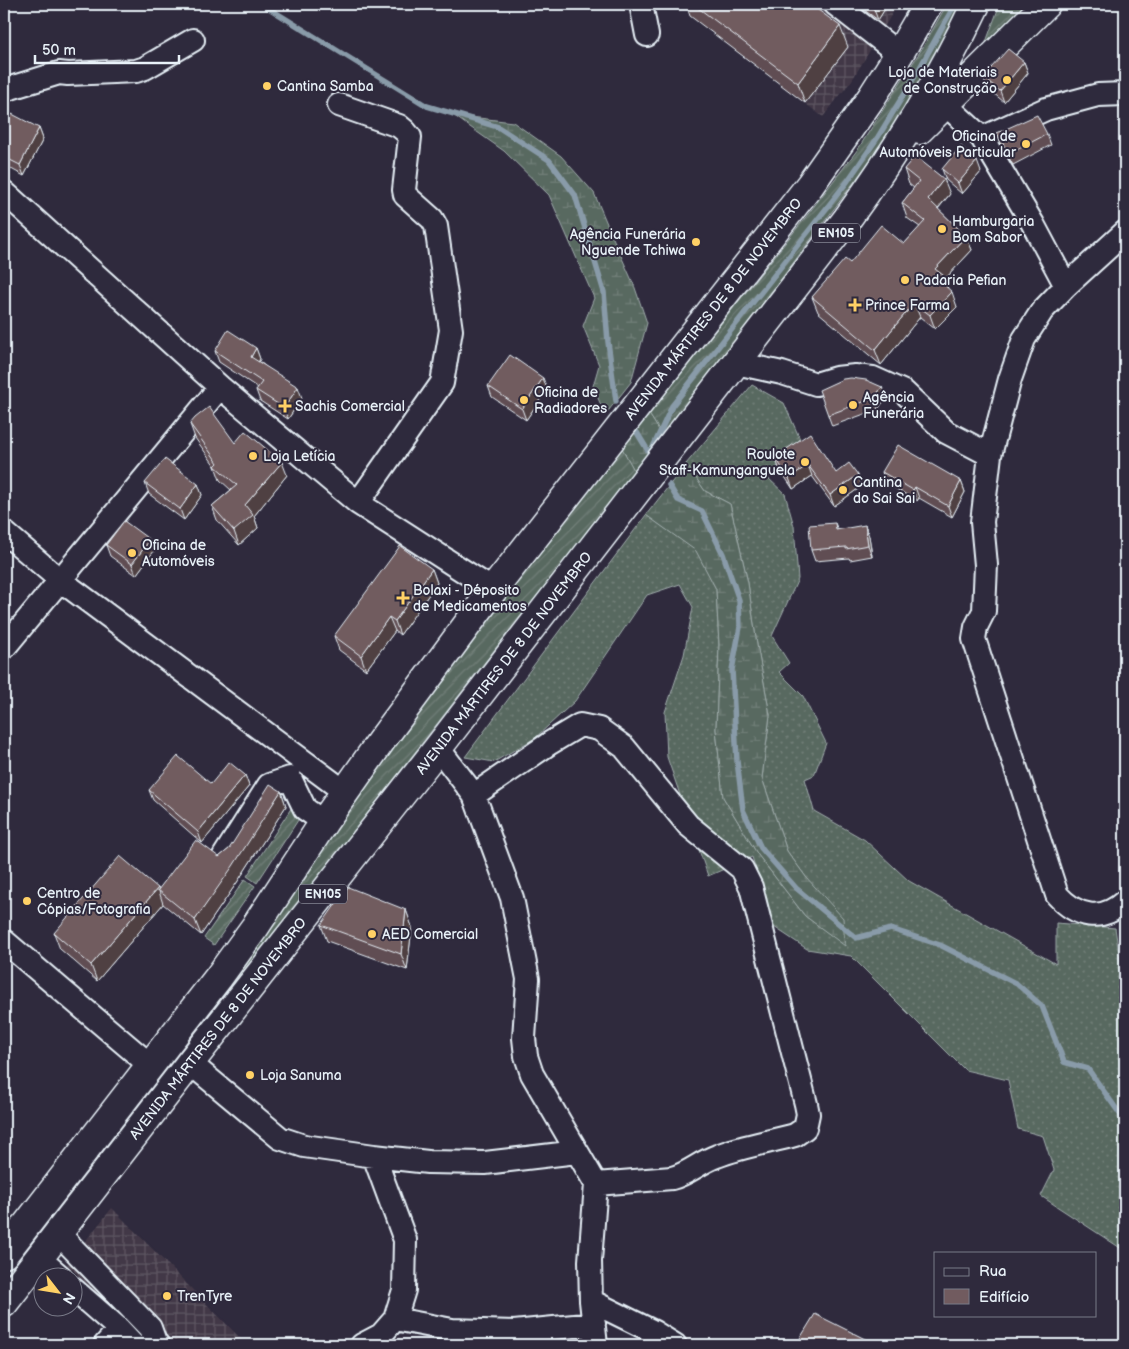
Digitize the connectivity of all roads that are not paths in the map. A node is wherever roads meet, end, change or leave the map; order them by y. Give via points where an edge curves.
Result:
1 (641, 4) edge
2 (835, 4) edge
3 (928, 4) edge
4 (976, 4) edge
5 (1046, 4) edge
6 (647, 36) dead end
7 (193, 40) dead end
8 (900, 54) junction
9 (4, 90) edge
10 (1125, 94) edge
11 (339, 104) dead end
12 (945, 104) junction
13 (982, 138) junction
14 (891, 158) junction
15 (4, 192) edge
16 (1125, 232) edge
17 (1066, 286) junction
18 (736, 363) junction
19 (220, 387) junction
20 (990, 455) junction
21 (358, 503) junction
22 (4, 532) edge
23 (60, 580) junction
24 (493, 590) junction
25 (4, 648) edge
26 (438, 748) junction
27 (302, 760) junction
28 (290, 778) junction
29 (346, 792) junction
30 (474, 795) junction
31 (324, 822) junction
32 (224, 856) edge
33 (1125, 901) edge
34 (4, 943) edge
35 (190, 1063) junction
36 (151, 1066) junction
37 (576, 1152) junction
38 (374, 1156) junction
39 (596, 1184) junction
40 (58, 1233) junction
41 (4, 1254) edge
42 (39, 1258) junction
43 (48, 1266) edge
44 (82, 1299) edge
45 (591, 1301) junction
46 (4, 1303) edge
47 (395, 1319) junction
48 (595, 1334) edge
49 (154, 1336) edge
50 (119, 1340) edge
51 (176, 1345) edge
52 (362, 1345) edge
53 (675, 1345) edge

1 - 6 street
2 - 8 street
3 - 8 main road, AVENIDA MÁRTIRES DE 8 DE NOVEMBRO / EN105
4 - 14 main road, AVENIDA MÁRTIRES DE 8 DE NOVEMBRO / EN105 via 942,72
5 - 12 main road
7 - 9 street via 136,71 59,73
8 - 24 main road, AVENIDA MÁRTIRES DE 8 DE NOVEMBRO / EN105 via 810,185
10 - 13 street via 1098,95 1046,109
11 - 21 street via 399,126 410,137 405,195 436,226 451,330 442,383
12 - 13 street
12 - 14 main road
13 - 17 street
14 - 18 main road, AVENIDA MÁRTIRES DE 8 DE NOVEMBRO / EN105
15 - 19 street
16 - 17 street
17 - 20 street via 1042,311 1024,339
18 - 20 street via 816,384 836,378 873,378 904,392 946,432
18 - 26 main road, AVENIDA MÁRTIRES DE 8 DE NOVEMBRO / EN105
19 - 21 street
19 - 23 street
20 - 33 street via 982,522 986,565 984,611 974,639 978,656 1056,895 1080,913 1093,916
21 - 24 street
22 - 23 street
23 - 25 street
23 - 27 street
24 - 29 main road, AVENIDA MÁRTIRES DE 8 DE NOVEMBRO / EN105
26 - 30 street
26 - 35 main road, AVENIDA MÁRTIRES DE 8 DE NOVEMBRO / EN105
27 - 28 street
27 - 29 street
28 - 31 street via 305,809
28 - 32 street via 269,786
29 - 31 main road, AVENIDA MÁRTIRES DE 8 DE NOVEMBRO / EN105
30 - 37 street via 512,898 528,979 526,1056 532,1074
30 - 39 street via 580,725 599,729 624,747 688,825 742,869 751,887 806,1104 805,1128 796,1135 717,1155 672,1178
31 - 36 main road, AVENIDA MÁRTIRES DE 8 DE NOVEMBRO / EN105 via 250,934
34 - 36 street
35 - 38 street via 280,1138 304,1146
35 - 40 main road, AVENIDA MÁRTIRES DE 8 DE NOVEMBRO / EN105
36 - 41 main road, AVENIDA MÁRTIRES DE 8 DE NOVEMBRO / EN105
37 - 38 street via 485,1164
37 - 39 street
38 - 47 street via 405,1240 404,1290
39 - 45 street via 590,1261
40 - 42 main road, AVENIDA MÁRTIRES DE 8 DE NOVEMBRO / EN105
40 - 49 street
42 - 43 street
42 - 46 main road, AVENIDA MÁRTIRES DE 8 DE NOVEMBRO / EN105
44 - 50 street
45 - 48 street
45 - 53 street
47 - 48 street via 452,1330
47 - 52 street via 381,1336
49 - 51 street via 164,1333

